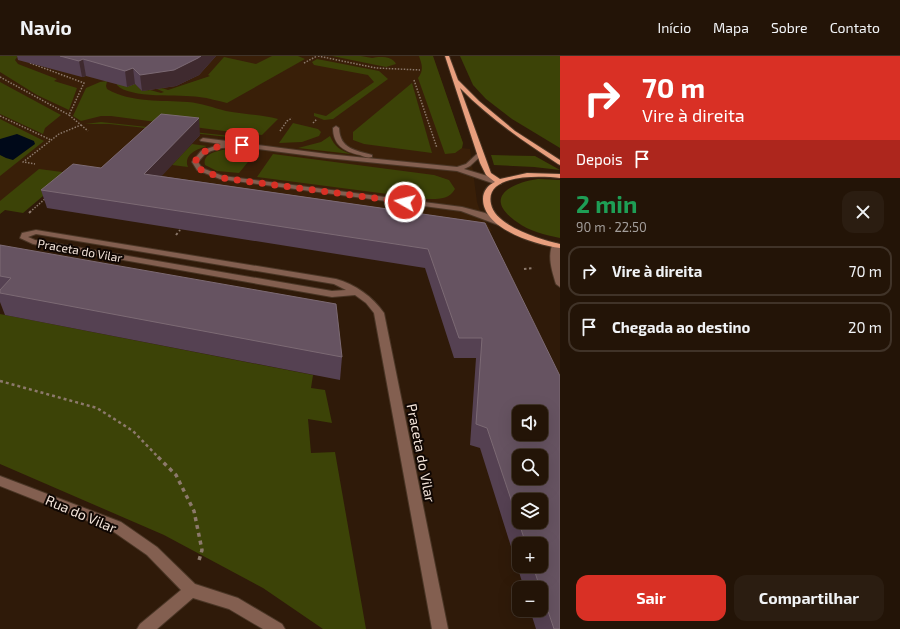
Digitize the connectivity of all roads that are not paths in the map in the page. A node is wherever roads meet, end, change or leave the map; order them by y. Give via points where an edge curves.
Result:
1 (447, 56) edge
2 (454, 78) junction
3 (336, 128) dead end
4 (203, 140) dead end
5 (242, 145) junction
6 (481, 153) junction
7 (560, 163) edge
8 (406, 164) junction
9 (458, 169) junction
10 (560, 176) edge
11 (499, 182) junction
12 (504, 224) junction
13 (558, 246) edge
14 (560, 284) edge
15 (357, 292) junction
16 (0, 481) edge
17 (191, 590) junction
18 (145, 629) edge
19 (277, 629) edge
20 (440, 629) edge

1 - 2 main road
2 - 6 main road
2 - 7 main road via 477,102 513,132
3 - 8 street via 335,136 344,147 380,159
4 - 5 street
5 - 8 street
5 - 12 street via 207,150 198,156 195,162 199,169 222,178 462,209
6 - 9 street via 468,165
6 - 11 main road via 488,174
8 - 9 street
9 - 11 street
10 - 11 main road via 529,174
11 - 12 main road via 492,186 487,194 487,204 492,214
12 - 13 main road via 520,234
13 - 14 street via 554,254
15 - 15 street, Praceta do Vilar via 336,282 163,252 43,233 29,233 24,238 33,242 332,294
15 - 20 street, Praceta do Vilar via 368,298 379,314
16 - 17 street, Rua do Vilar via 116,526 152,551
17 - 18 street
17 - 19 street, Rua do Vilar via 233,603

